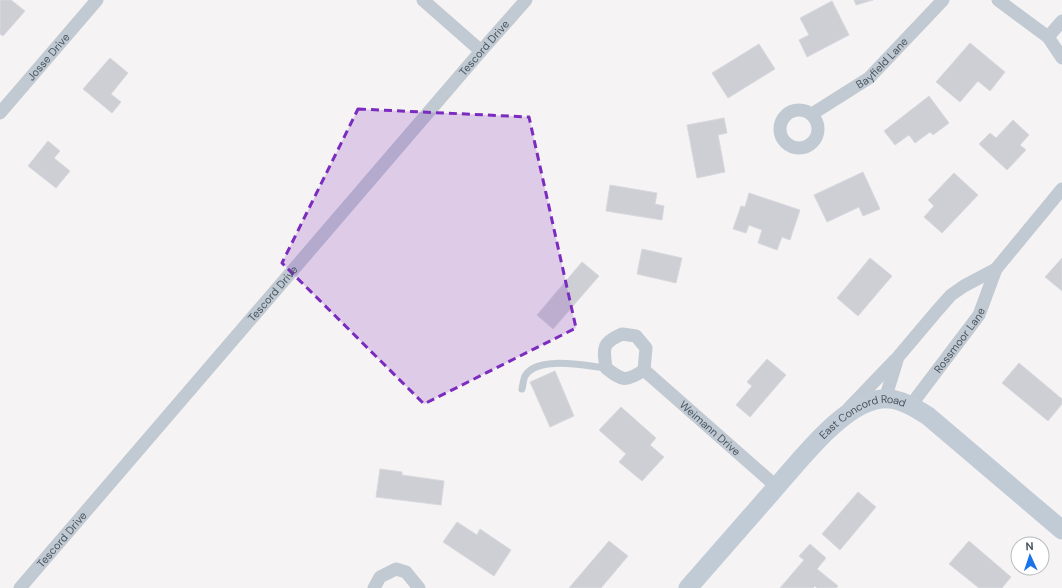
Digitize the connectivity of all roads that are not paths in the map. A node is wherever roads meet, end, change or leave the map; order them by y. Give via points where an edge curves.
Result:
1 (97, 0) edge
2 (423, 0) edge
3 (526, 0) edge
4 (943, 0) edge
5 (998, 0) edge
6 (1062, 21) edge
7 (1048, 37) junction
8 (481, 51) junction
9 (1062, 58) edge
10 (0, 113) edge
11 (812, 114) dead end
12 (1062, 189) edge
13 (996, 270) junction
14 (898, 357) junction
15 (606, 368) junction
16 (644, 370) junction
17 (522, 389) dead end
18 (885, 399) junction
19 (912, 405) junction
20 (833, 425) junction
21 (777, 487) junction
22 (1062, 530) edge
23 (20, 588) edge
24 (374, 588) edge
25 (419, 588) edge
26 (688, 588) edge

1 - 10 street, Josse Drive
2 - 8 street
3 - 8 street, Tescord Drive
4 - 11 street, Bayfield Lane via 869,78
5 - 7 street
6 - 7 street
7 - 9 street
8 - 23 street, Tescord Drive
12 - 13 street, Rossmoor Lane
13 - 14 street, Rossmoor Lane via 951,295
13 - 19 street, Rossmoor Lane via 979,315
14 - 18 street, Rossmoor Lane
14 - 20 street, Rossmoor Lane
15 - 16 street via 620,378 632,378
15 - 16 street via 604,350 610,340 622,334 636,336 646,348
15 - 17 lane via 545,364 534,368 525,376
16 - 21 street, Weimann Drive
18 - 19 street, East Concord Road
18 - 20 street, East Concord Road via 872,400 857,407
19 - 22 street, East Concord Road
20 - 21 street, East Concord Road
21 - 26 street, East Concord Road
24 - 25 street via 380,577 396,569 406,572

